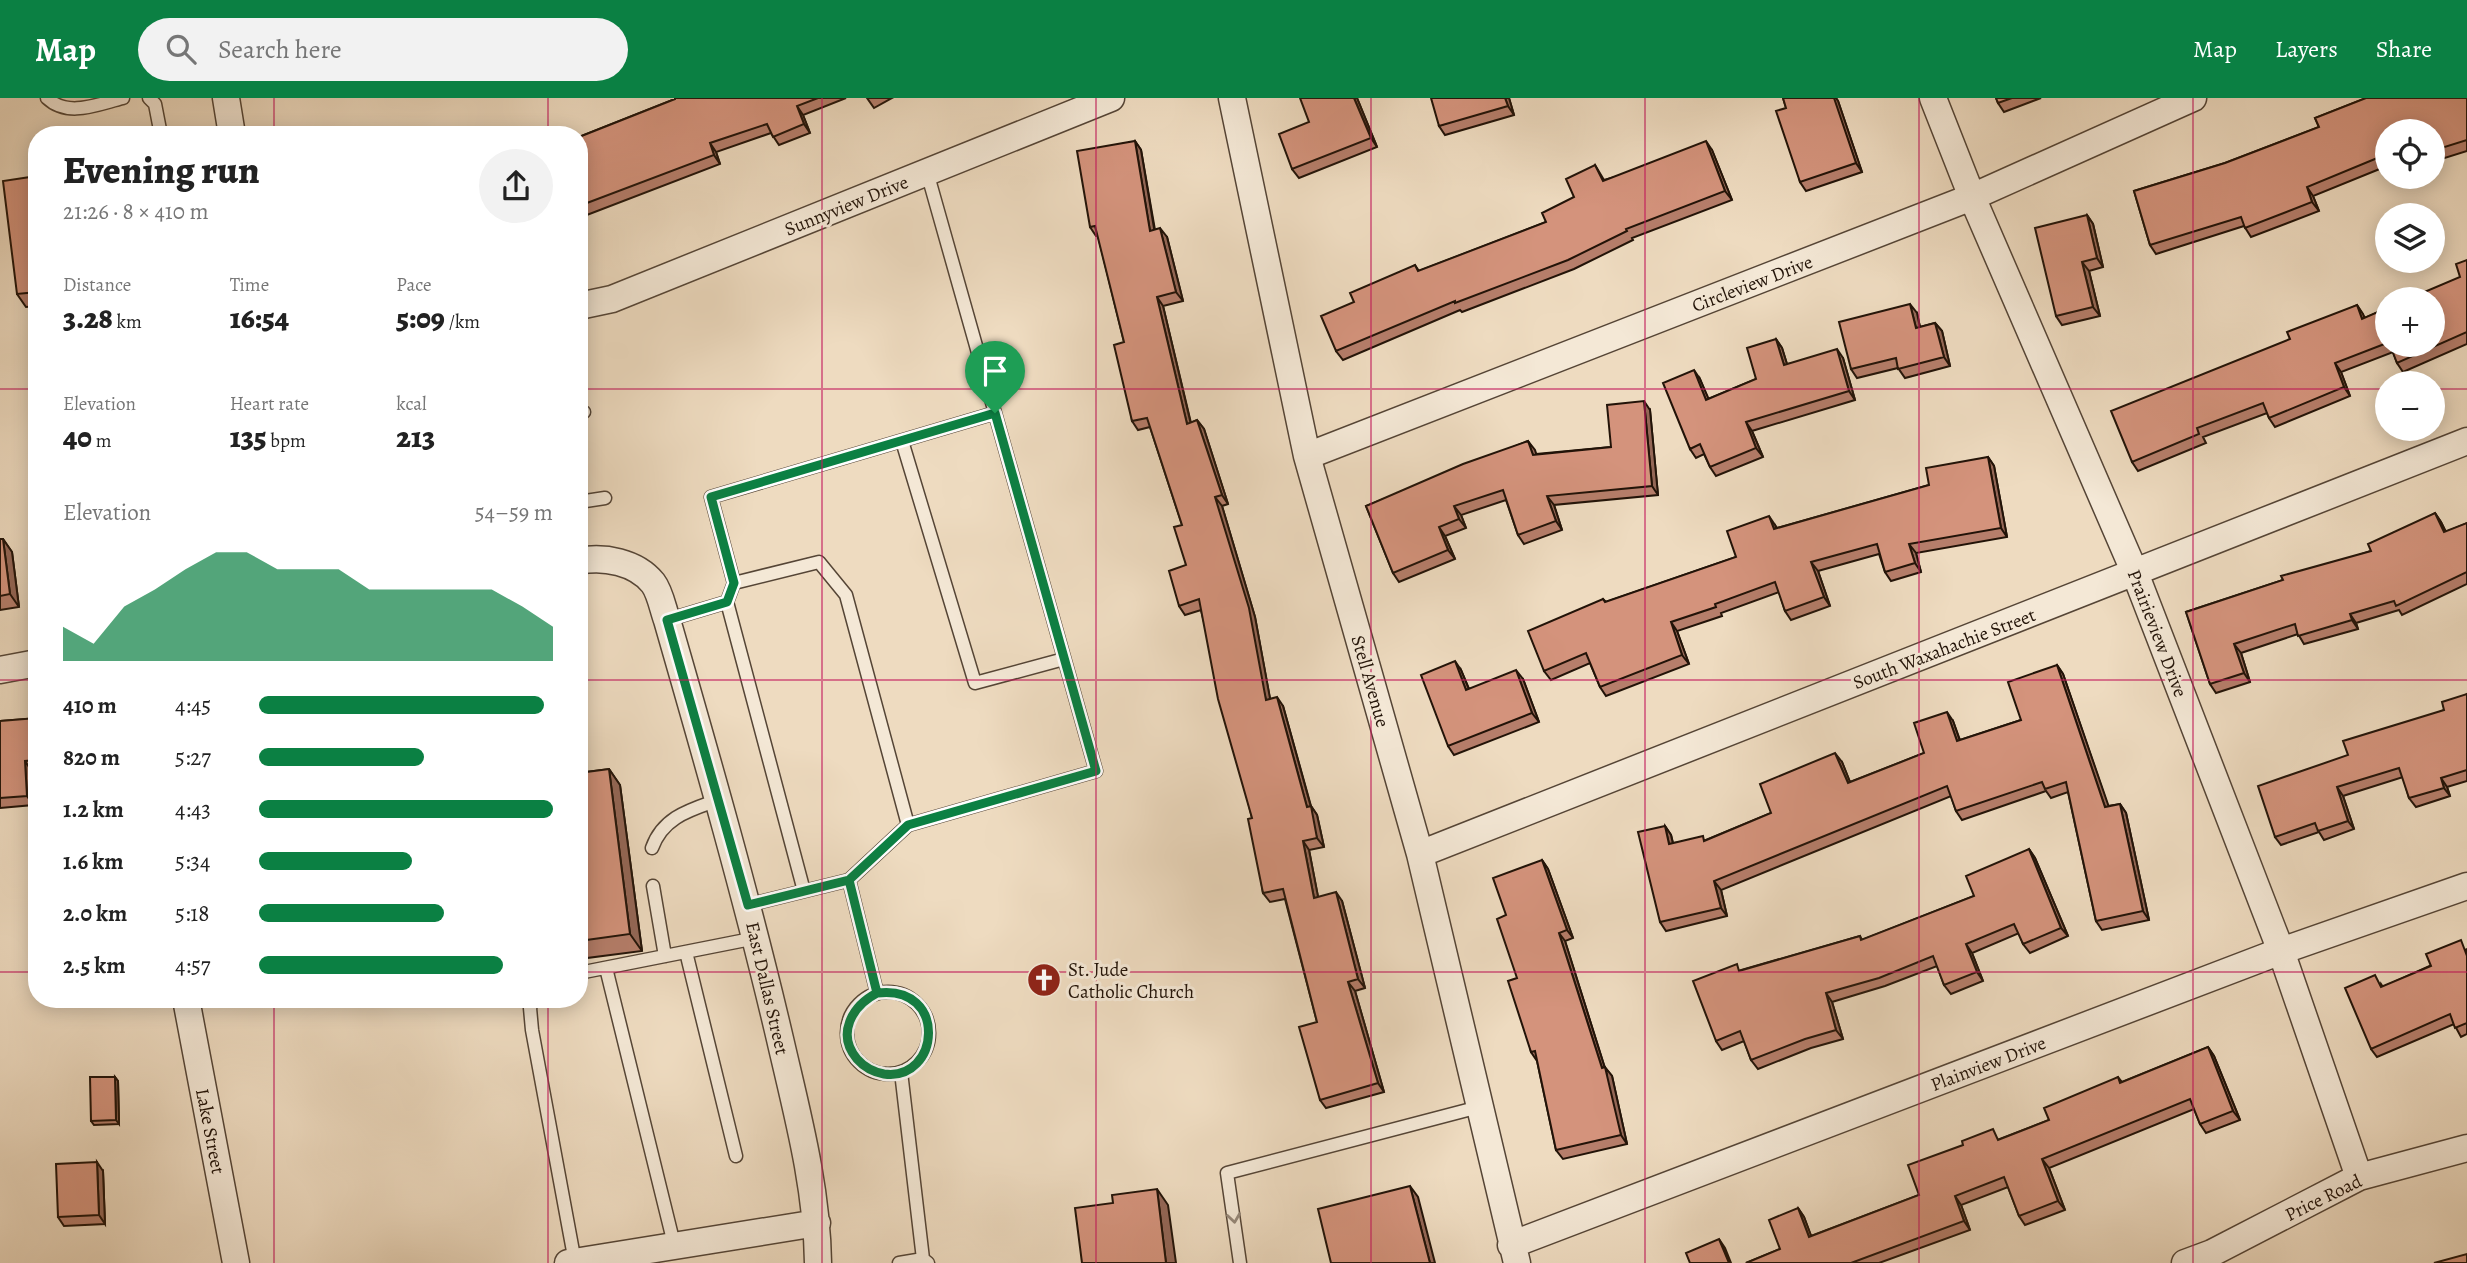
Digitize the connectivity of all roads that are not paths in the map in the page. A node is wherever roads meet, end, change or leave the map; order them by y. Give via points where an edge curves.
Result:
1 (47, 98) edge
2 (123, 98) edge
3 (149, 98) edge
4 (226, 98) edge
5 (1111, 98) edge
6 (1232, 98) edge
7 (1933, 98) edge
8 (2193, 98) edge
9 (159, 126) edge
10 (231, 126) edge
11 (927, 172) junction
12 (1972, 197) junction
13 (588, 304) edge
14 (995, 413) junction
15 (2467, 440) edge
16 (902, 441) junction
17 (1307, 456) junction
18 (605, 498) dead end
19 (588, 501) edge
20 (588, 561) edge
21 (2135, 573) junction
22 (734, 583) junction
23 (727, 602) junction
24 (667, 620) junction
25 (1064, 659) junction
26 (28, 665) edge
27 (0, 670) edge
28 (718, 800) junction
29 (908, 825) junction
30 (652, 848) dead end
31 (1420, 854) junction
32 (849, 880) junction
33 (653, 886) dead end
34 (2467, 886) edge
35 (804, 891) junction
36 (748, 905) junction
37 (756, 938) junction
38 (2281, 951) junction
39 (685, 952) junction
40 (665, 956) junction
41 (606, 968) junction
42 (588, 971) edge
43 (877, 993) junction
44 (188, 1008) edge
45 (530, 1008) edge
46 (901, 1072) junction
47 (1479, 1107) junction
48 (2467, 1148) edge
49 (736, 1156) dead end
50 (2359, 1177) junction
51 (817, 1223) junction
52 (674, 1244) junction
53 (1514, 1254) edge
54 (926, 1261) edge
55 (572, 1262) edge
56 (236, 1263) edge
57 (818, 1263) edge
58 (899, 1263) edge
59 (1240, 1263) edge
60 (2185, 1263) edge

1 - 2 lane via 72,110
3 - 9 lane via 155,104
4 - 10 street
5 - 11 street, Sunnyview Drive
6 - 17 street, Stell Avenue
7 - 12 street, Prairieview Drive
8 - 12 street, Circleview Drive
11 - 13 street, Sunnyview Drive via 612,299
11 - 14 lane
12 - 17 street, Circleview Drive
12 - 21 street, Prairieview Drive
14 - 16 lane
14 - 25 lane
15 - 21 street, South Waxahachie Street
16 - 22 lane via 711,497
16 - 25 lane via 975,683
17 - 31 street, Stell Avenue
18 - 19 lane
20 - 24 street, East Dallas Street via 633,566 654,584
21 - 31 street, South Waxahachie Street
21 - 38 street, Prairieview Drive
22 - 23 lane
22 - 29 lane via 818,562 846,596
23 - 24 lane
23 - 35 lane
24 - 28 street, East Dallas Street
25 - 29 lane via 1096,771
26 - 27 street
28 - 30 lane via 667,823
28 - 36 street, East Dallas Street
29 - 32 lane
31 - 47 street, Stell Avenue
32 - 35 lane
32 - 43 lane
33 - 40 lane
34 - 38 street, Plainview Drive
35 - 36 lane
36 - 37 street, East Dallas Street
37 - 39 lane
37 - 51 street, East Dallas Street via 809,1164
38 - 50 street, Prairieview Drive
38 - 53 street, Plainview Drive
39 - 40 lane
39 - 49 lane
40 - 41 lane
41 - 42 lane
41 - 52 lane
43 - 46 lane via 905,995 925,1014 929,1042 913,1066
43 - 46 lane via 865,999 849,1019 849,1045 855,1057 875,1072
44 - 56 street, Lake Street
45 - 55 lane
46 - 54 lane
47 - 53 street, Stell Avenue
47 -> 59 lane via 1227,1173
48 - 50 street, Price Road
50 - 60 street, Price Road
51 - 52 street
51 - 57 street, East Dallas Street
52 - 55 street
54 - 58 lane

